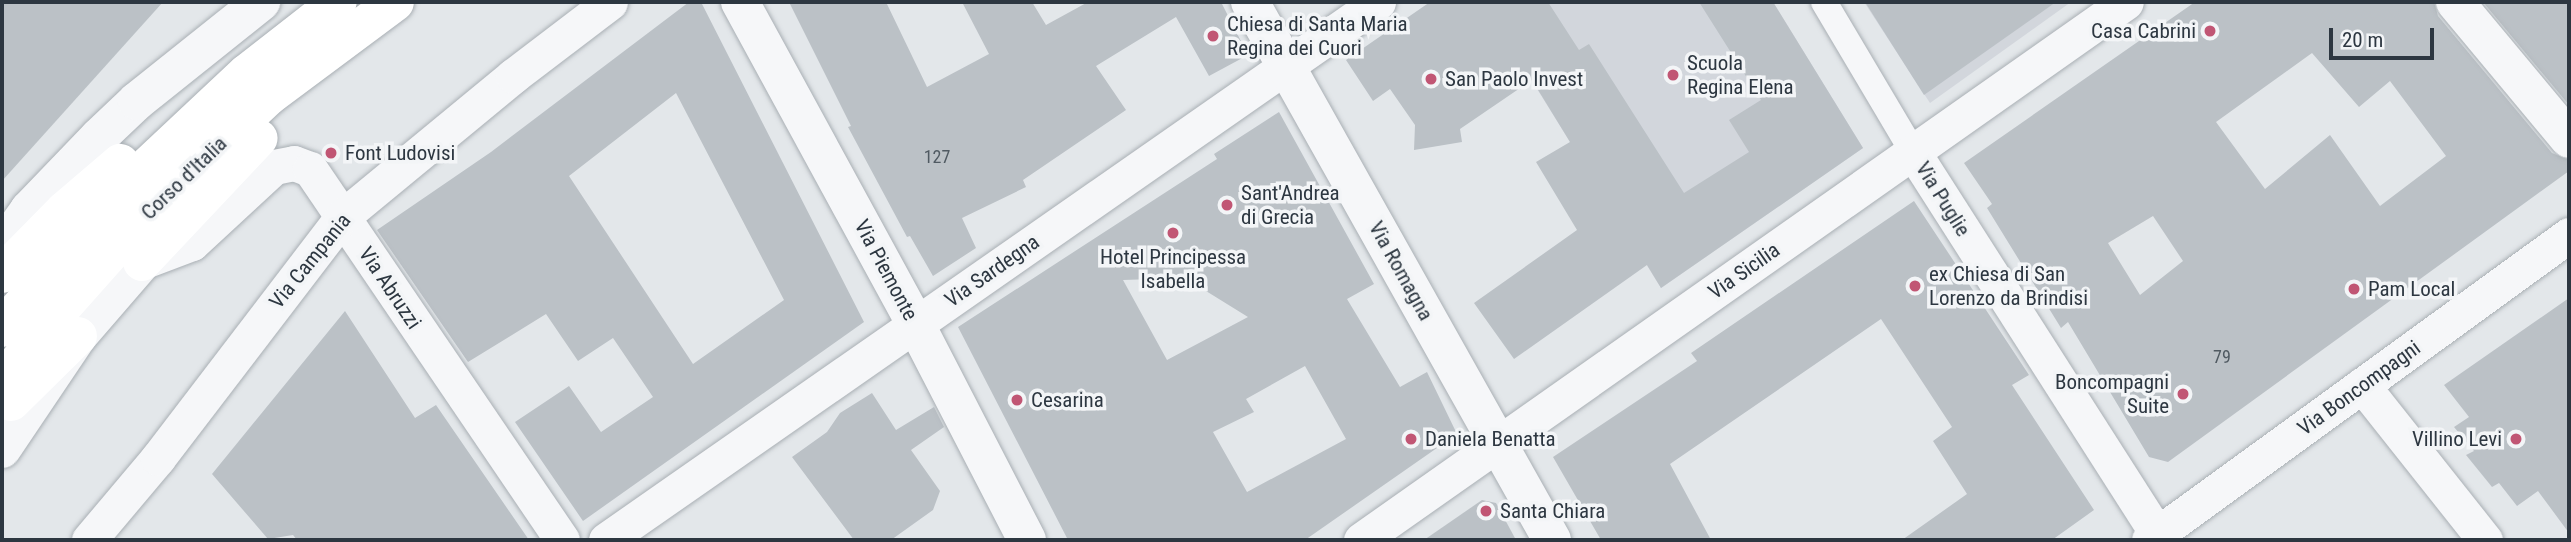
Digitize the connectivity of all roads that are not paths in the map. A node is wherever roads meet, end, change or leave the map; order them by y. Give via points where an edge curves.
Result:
1 (261, 2) edge
2 (338, 2) edge
3 (610, 2) edge
4 (740, 2) edge
5 (1250, 2) edge
6 (1378, 2) edge
7 (1824, 2) edge
8 (2126, 2) edge
9 (2455, 2) edge
10 (386, 8) edge
11 (1286, 66) junction
12 (247, 73) junction
13 (2569, 139) edge
14 (1913, 152) junction
15 (342, 217) junction
16 (2569, 235) edge
17 (2, 247) edge
18 (142, 262) junction
19 (2, 274) edge
20 (916, 325) junction
21 (2, 328) edge
22 (78, 336) junction
23 (2, 383) edge
24 (2362, 385) junction
25 (2, 410) edge
26 (1499, 443) junction
27 (2, 449) edge
28 (2153, 537) edge
29 (89, 540) edge
30 (562, 540) edge
31 (606, 540) edge
32 (1027, 540) edge
33 (1361, 540) edge
34 (1552, 540) edge
35 (2485, 540) edge

1 - 17 street via 137,101 29,210
2 - 12 main road, Corso d'Italia
3 - 15 street, Via Campania
4 - 20 street, Via Piemonte
5 - 11 street, Via Romagna
6 - 11 street, Via Sardegna
7 - 14 street, Via Puglie
8 - 14 street, Via Sicilia
9 - 13 street
10 - 18 main road
10 - 23 main road, Corso d'Italia via 269,96 193,168 48,323
11 - 20 street, Via Sardegna
11 - 26 street, Via Romagna
12 - 19 main road via 184,113 110,171
12 - 21 main road, Corso d'Italia via 107,207
14 - 26 street, Via Sicilia
14 - 28 street, Via Puglie
15 - 18 street, Via Abruzzi via 310,170 294,163 280,165 192,243
15 - 29 street, Via Campania via 158,458
15 - 30 street, Via Abruzzi
16 - 24 street, Via Boncompagni
18 - 22 street
20 - 31 street, Via Sardegna
20 - 32 street, Via Piemonte
22 - 25 main road
22 - 27 street
24 - 28 street, Via Boncompagni
24 - 35 street
26 - 33 street, Via Sicilia
26 - 34 street, Via Romagna

